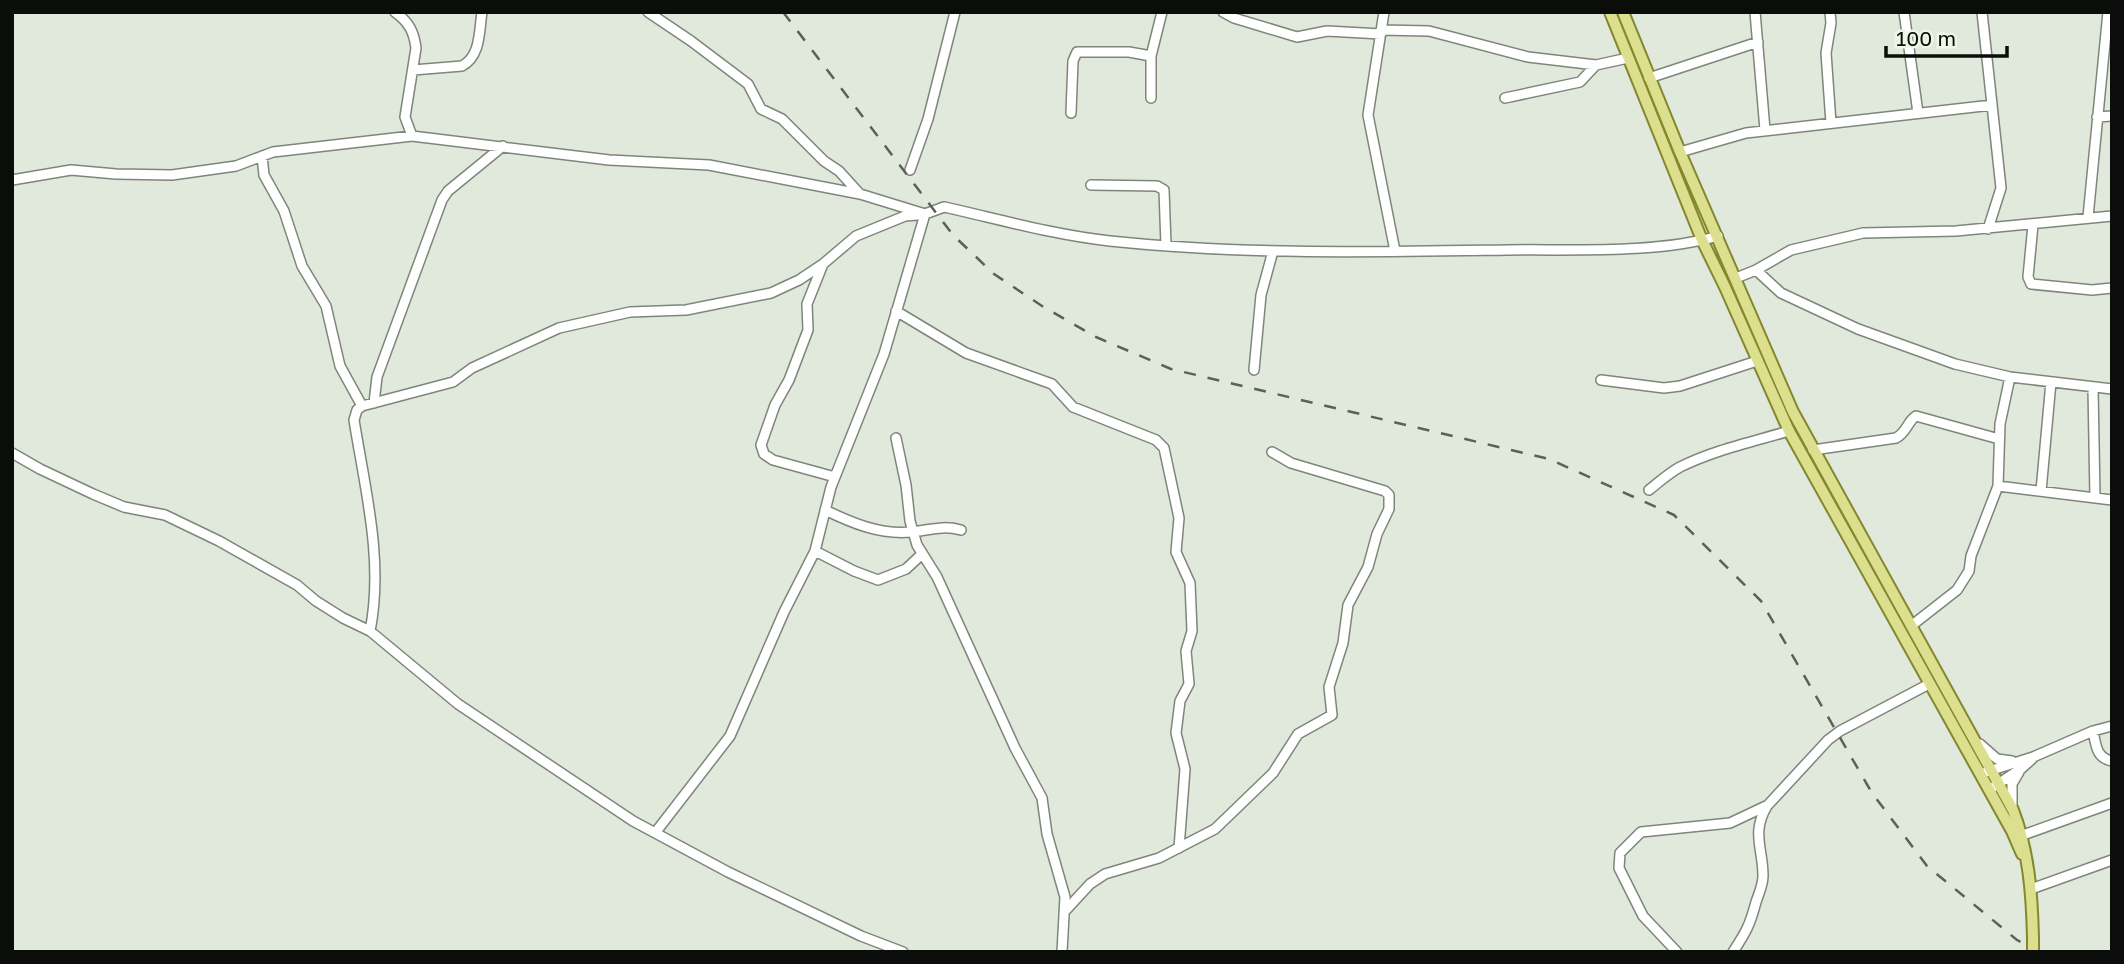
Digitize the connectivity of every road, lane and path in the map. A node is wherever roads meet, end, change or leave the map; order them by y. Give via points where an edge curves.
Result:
1 (396, 12) edge
2 (482, 12) edge
3 (648, 12) edge
4 (955, 12) edge
5 (1161, 12) edge
6 (1223, 12) edge
7 (1384, 12) edge
8 (1610, 12) edge
9 (1623, 12) edge
10 (1755, 12) edge
11 (1830, 12) edge
12 (1904, 12) edge
13 (1982, 12) edge
14 (2108, 12) edge
15 (1381, 32) junction
16 (1758, 43) junction
17 (2108, 47) edge
18 (1151, 56) junction
19 (1628, 58) junction
20 (1596, 65) junction
21 (413, 70) junction
22 (1649, 78) junction
23 (1151, 98) dead end
24 (1505, 98) dead end
25 (1992, 105) junction
26 (1071, 113) dead end
27 (1919, 113) junction
28 (2112, 116) edge
29 (2098, 117) junction
30 (1831, 123) junction
31 (1765, 131) junction
32 (412, 136) junction
33 (503, 146) junction
34 (1680, 152) junction
35 (262, 156) junction
36 (910, 170) dead end
37 (12, 180) edge
38 (1091, 185) dead end
39 (860, 194) junction
40 (925, 215) junction
41 (2112, 216) edge
42 (2088, 217) junction
43 (2032, 225) junction
44 (1988, 229) junction
45 (1718, 236) junction
46 (1702, 240) junction
47 (1166, 245) junction
48 (1273, 251) junction
49 (1395, 251) junction
50 (823, 264) junction
51 (1756, 270) junction
52 (1736, 278) junction
53 (2112, 288) edge
54 (897, 311) junction
55 (1757, 361) junction
56 (1254, 370) dead end
57 (2010, 377) junction
58 (1601, 380) dead end
59 (2051, 382) junction
60 (2093, 388) junction
61 (2112, 389) edge
62 (374, 403) junction
63 (362, 406) junction
64 (1789, 431) junction
65 (896, 438) dead end
66 (1998, 439) junction
67 (1813, 450) junction
68 (1272, 452) dead end
69 (12, 453) edge
70 (835, 477) junction
71 (1998, 486) junction
72 (1649, 489) dead end
73 (2042, 491) junction
74 (2095, 498) junction
75 (2112, 500) edge
76 (825, 510) junction
77 (961, 530) dead end
78 (912, 532) junction
79 (815, 551) junction
80 (921, 555) junction
81 (1911, 625) junction
82 (370, 631) junction
83 (1929, 684) junction
84 (2112, 726) edge
85 (2092, 731) junction
86 (1973, 736) junction
87 (2112, 761) edge
88 (2020, 764) junction
89 (1991, 769) junction
90 (1980, 775) junction
91 (2000, 784) junction
92 (1989, 790) junction
93 (2112, 803) edge
94 (1767, 806) junction
95 (2013, 810) junction
96 (655, 832) junction
97 (2023, 835) junction
98 (1179, 848) junction
99 (2112, 860) edge
100 (2028, 871) junction
101 (2031, 889) junction
102 (1066, 910) junction
103 (903, 952) edge
104 (1062, 952) edge
105 (1677, 952) edge
106 (1733, 952) edge
107 (2033, 952) edge

1 - 21 street via 415,37
2 - 21 street via 470,62
3 - 39 street via 748,84 761,109 782,118
4 - 36 street
5 - 18 street
6 - 15 street via 1297,37 1327,31
7 - 15 street
8 - 19 main road
9 - 22 main road
10 - 16 street
11 - 30 street via 1826,53
12 - 27 street
13 - 25 street
14 - 17 street
15 - 20 street via 1419,29 1517,55
15 - 49 street via 1368,115
16 - 22 street
16 - 31 street
17 - 29 street
18 - 23 street
18 - 26 street via 1077,51
19 - 20 street
19 - 46 main road
20 - 24 street via 1580,82
21 - 32 street via 405,117
22 - 34 main road
25 - 27 street
25 - 44 street via 2001,188
27 - 30 street
28 - 29 street
29 - 42 street
30 - 31 street
31 - 34 street
32 - 33 street
32 - 35 street
33 - 39 street via 609,160 709,166
33 - 62 street via 442,200 377,377
34 - 45 main road
35 - 37 street via 236,166 172,176 71,170
35 - 63 street via 264,176 284,211 302,266 326,306 340,366
38 - 47 street via 1157,186 1164,190
39 - 40 street
40 - 47 street via 944,207 1058,233
40 - 50 street via 909,215 856,236
40 - 54 street
41 - 42 street
42 - 43 street
43 - 44 street
43 - 53 street via 2031,284
44 - 51 street via 1863,233 1791,250
45 - 46 street
45 - 52 main road
46 - 49 street via 1627,248
46 - 55 main road
47 - 48 street
48 - 49 street
48 - 56 street via 1261,295
50 - 62 street via 758,297 677,311 630,312 559,328 472,368 453,382
50 - 70 street via 807,304 808,330 761,445 773,460
51 - 52 street
51 - 57 street via 1781,293 1858,329 1955,364
52 - 67 main road
54 - 70 street
54 - 98 street via 966,353 1052,384 1069,405 1156,440 1164,448 1179,518 1176,552 1190,583 1192,631 1186,651 1188,688 1181,698 1176,733 1185,769
55 - 58 street via 1664,388
55 - 64 main road
57 - 59 street
57 - 66 street
59 - 60 street
59 - 73 street
60 - 61 street
60 - 74 street
62 - 63 street
63 - 82 street via 354,420 375,560
64 - 72 street via 1691,462
64 - 83 main road
65 - 78 street
66 - 67 street via 1916,416 1896,438
66 - 71 street
67 - 81 main road
68 - 98 street via 1291,463 1385,491 1389,509 1348,605 1343,643 1329,687 1332,715 1298,734 1273,773 1215,829
69 - 82 street via 124,507 184,523
70 - 76 street
71 - 73 street
71 - 81 street via 1964,582
73 - 74 street
74 - 75 street
76 - 78 street via 867,528
76 - 79 street
77 - 78 street via 938,527
78 - 80 street
79 - 80 street via 878,580 906,569
79 - 96 street via 730,736
80 - 102 street via 937,577 1015,748 1037,784
81 - 86 main road
82 - 96 street via 458,704
83 - 90 main road
83 - 94 street via 1828,740
84 - 85 street
85 - 87 street via 2101,758
85 - 88 street
86 - 88 street via 1997,759
86 - 89 main road
88 - 89 street
88 - 91 street
88 - 95 street via 2012,784
89 - 90 street
89 - 91 main road
90 - 92 main road
91 - 92 street
91 - 95 main road
92 - 100 main road
93 - 97 street
94 - 105 street via 1730,823 1641,832 1620,853 1619,868 1643,916
94 - 106 street via 1758,828 1762,888 1752,921
95 - 97 main road
96 - 103 street via 728,873
97 - 100 main road
98 - 102 street via 1105,874
99 - 101 street
100 - 101 main road
101 - 107 main road, bridge
102 - 104 street

